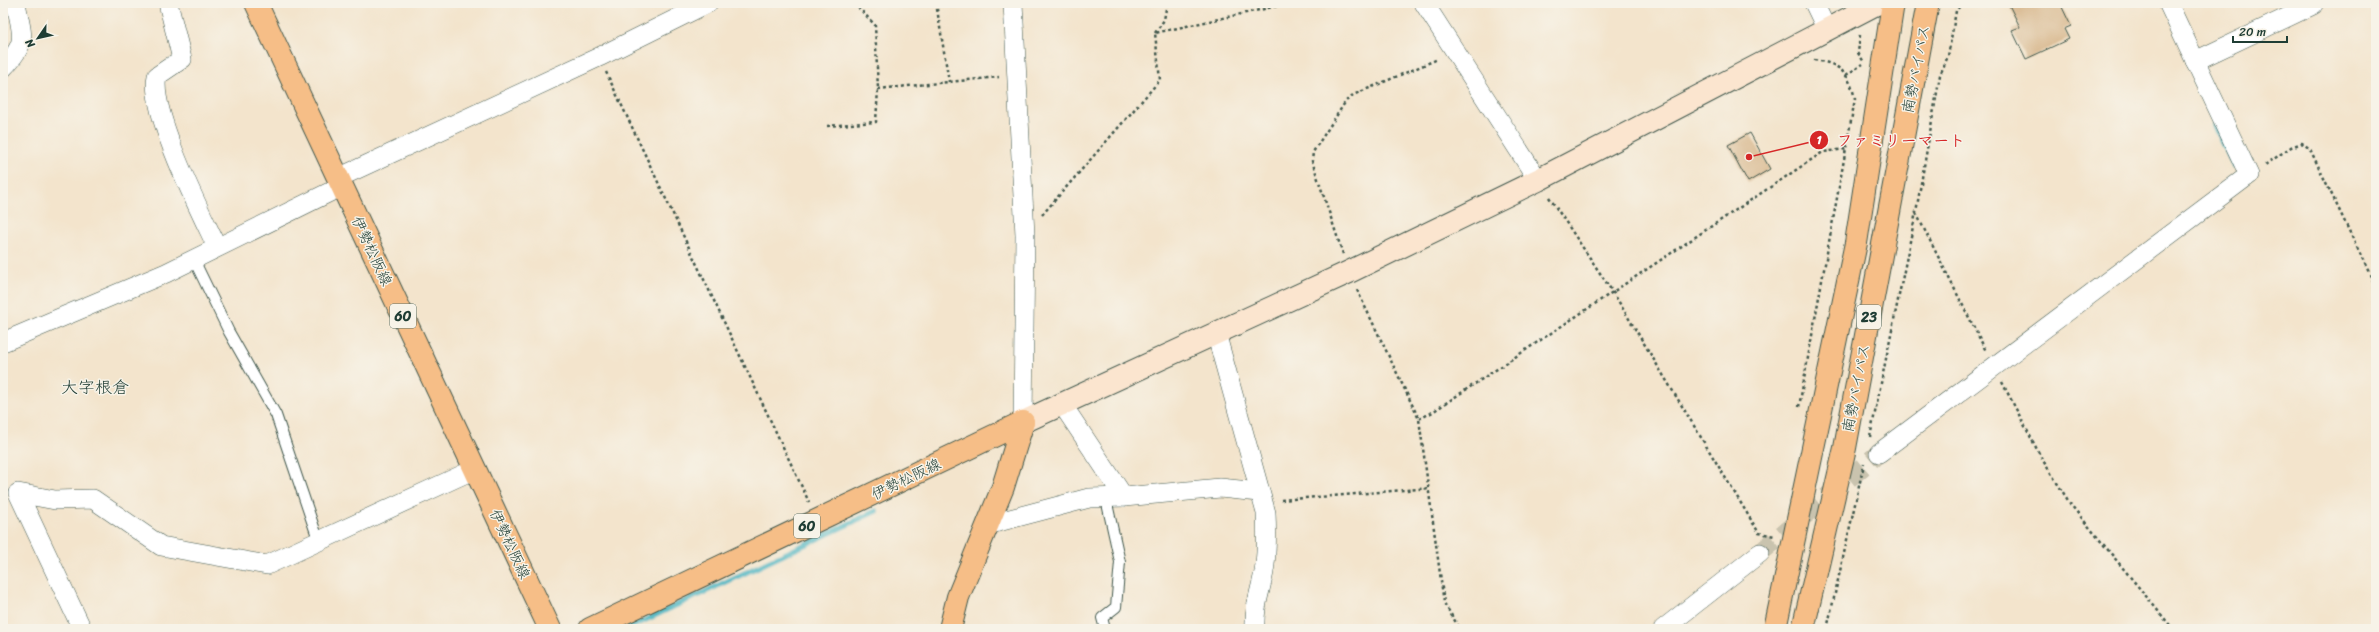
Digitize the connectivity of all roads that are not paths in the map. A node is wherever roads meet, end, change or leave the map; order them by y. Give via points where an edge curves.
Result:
1 (16, 3) edge
2 (168, 3) edge
3 (256, 3) edge
4 (708, 3) edge
5 (1013, 3) edge
6 (1424, 3) edge
7 (1814, 3) edge
8 (1878, 3) edge
9 (1893, 3) edge
10 (1928, 3) edge
11 (2168, 3) edge
12 (2314, 5) dead end
13 (1827, 30) junction
14 (2195, 61) junction
15 (3, 68) edge
16 (1538, 180) junction
17 (340, 182) junction
18 (217, 247) junction
19 (194, 260) junction
20 (1216, 333) junction
21 (3, 342) edge
22 (1062, 404) junction
23 (1023, 422) junction
24 (1871, 452) tunnel mouth
25 (475, 469) junction
26 (1116, 497) junction
27 (1261, 497) junction
28 (987, 525) junction
29 (319, 542) junction
30 (1760, 553) tunnel mouth
31 (82, 629) edge
32 (550, 629) edge
33 (590, 629) edge
34 (950, 629) edge
35 (1104, 629) edge
36 (1255, 629) edge
37 (1663, 629) edge
38 (1776, 629) edge
39 (1803, 629) edge

1 - 15 street via 23,41 16,55
2 - 18 street via 182,59 157,76 155,84 167,130 188,186
3 - 17 main road, 伊勢松阪線 / 60
4 - 17 street
5 - 23 street via 1025,235
6 - 16 street
7 - 13 street
8 - 13 street
9 - 38 main road, 南勢バイパス / 23 via 1854,250
10 - 39 main road, 南勢バイパス / 23 via 1844,448
11 - 14 street
12 - 14 street
13 - 16 street
14 - 24 street via 2249,175 1994,368
16 - 20 street
17 - 18 street
17 - 25 main road, 伊勢松阪線 / 60
18 - 19 street
19 - 21 street
19 - 29 lane via 276,415
20 - 22 street
20 - 27 street
22 - 23 street
22 - 26 street
23 - 28 main road via 1003,487
23 - 33 main road, 伊勢松阪線 / 60
25 - 29 street
25 - 32 main road, 伊勢松阪線 / 60
26 - 27 street via 1220,488
26 - 28 street via 1089,498
26 - 35 lane via 1108,508 1120,562 1116,607 1102,618
27 - 36 street via 1267,543 1264,572 1254,610
28 - 34 main road via 958,597
29 - 31 street via 267,565 161,546 93,499 55,500 18,493
30 - 37 street

